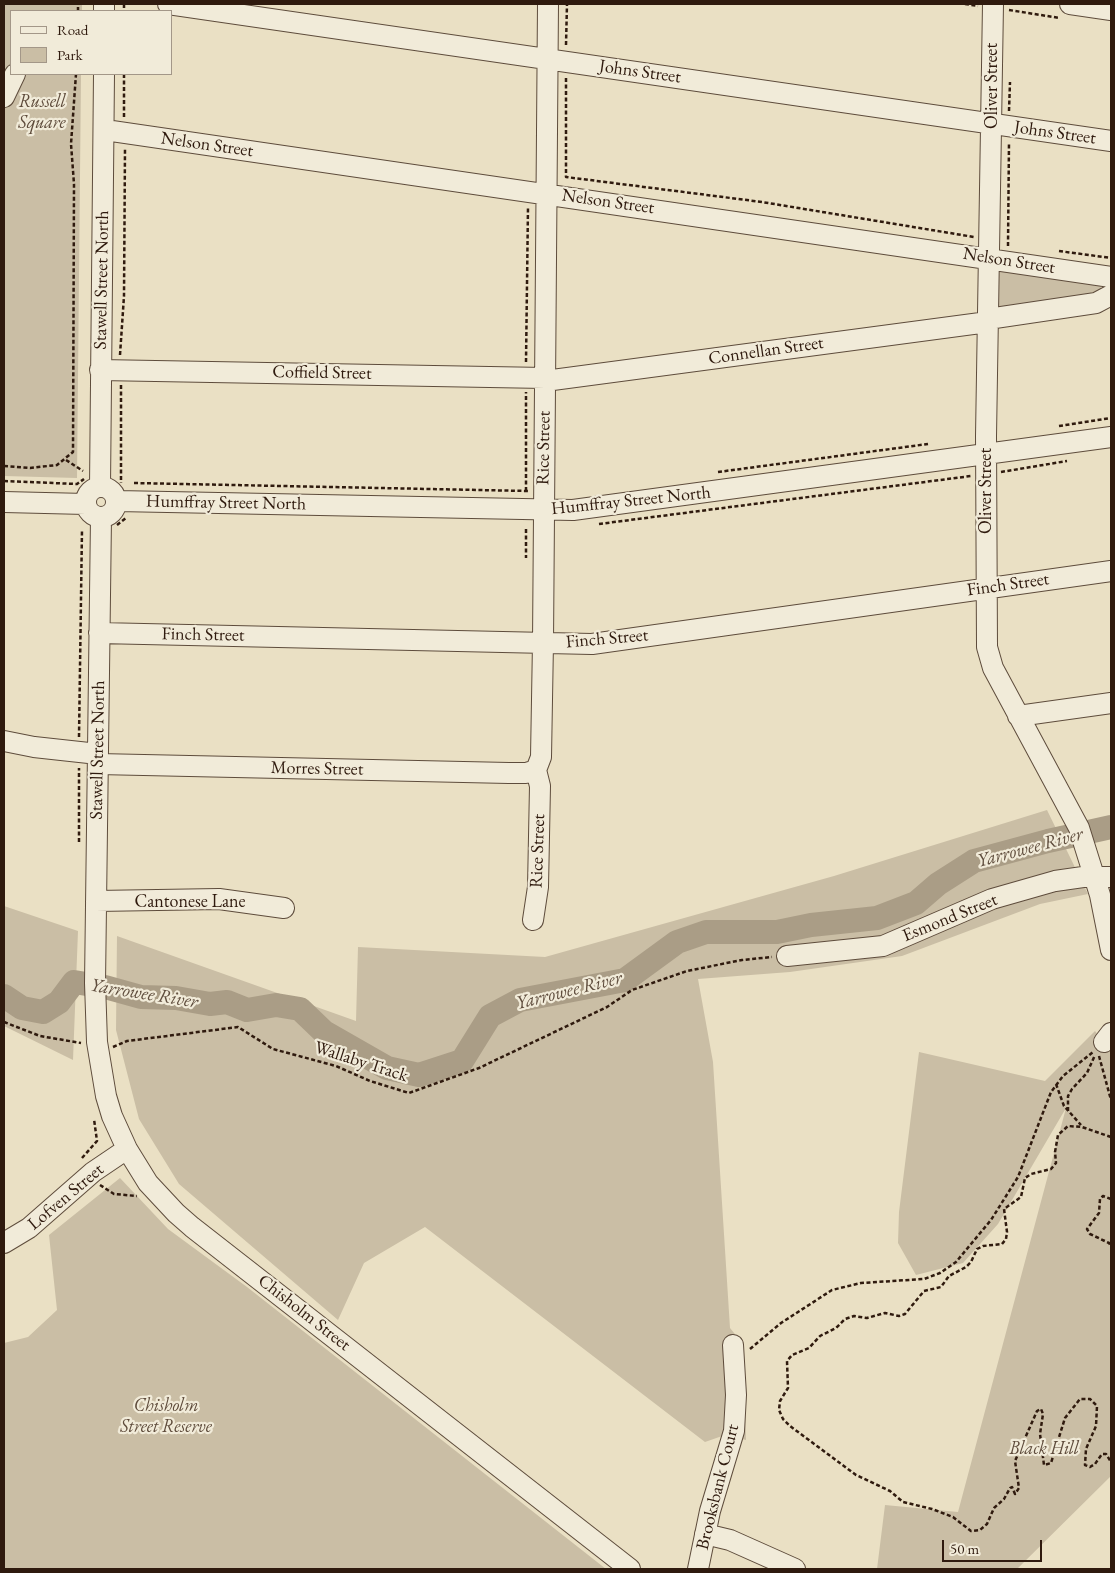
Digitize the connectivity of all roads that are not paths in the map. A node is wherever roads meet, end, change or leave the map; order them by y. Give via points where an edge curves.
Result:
1 (168, 4) edge
2 (548, 4) edge
3 (993, 4) edge
4 (1070, 4) edge
5 (1111, 10) edge
6 (557, 60) junction
7 (15, 75) edge
8 (104, 75) edge
9 (4, 97) edge
10 (1000, 126) junction
11 (115, 131) junction
12 (1111, 141) edge
13 (538, 192) junction
14 (998, 255) junction
15 (1111, 277) edge
16 (1111, 295) edge
17 (988, 321) junction
18 (100, 370) junction
19 (539, 379) junction
20 (1111, 437) edge
21 (986, 464) junction
22 (95, 481) junction
23 (117, 501) junction
24 (4, 502) edge
25 (537, 505) junction
26 (92, 518) junction
27 (1111, 571) edge
28 (986, 588) junction
29 (99, 633) junction
30 (543, 642) junction
31 (1111, 703) edge
32 (1018, 716) junction
33 (4, 741) edge
34 (98, 759) junction
35 (536, 770) junction
36 (1103, 877) edge
37 (96, 901) junction
38 (284, 908) dead end
39 (533, 920) dead end
40 (1111, 950) edge
41 (787, 956) road end
42 (95, 977) joint
43 (127, 1149) junction
44 (4, 1243) edge
45 (733, 1345) dead end
46 (705, 1534) junction
47 (630, 1569) edge
48 (698, 1569) edge
49 (795, 1569) edge

1 - 6 street, Johns Street
2 - 6 street, Rice Street
3 - 10 street, Oliver Street
4 - 5 street
6 - 10 street, Johns Street
6 - 13 street, Rice Street
7 - 9 street
8 - 11 street, Stawell Street North
10 - 12 street, Johns Street
10 - 14 street, Oliver Street
11 - 13 street, Nelson Street
11 - 18 street, Stawell Street North
13 - 14 street, Nelson Street
13 - 19 street, Rice Street
14 - 15 street, Nelson Street
14 - 17 street, Oliver Street
16 - 17 street, Connellan Street via 1096,303
17 - 19 street, Connellan Street
17 - 21 street, Oliver Street
18 - 19 street, Coffield Street
18 - 22 street, Stawell Street North
19 - 25 street, Rice Street
20 - 21 street, Humffray Street North
21 - 25 street, Humffray Street North via 606,508
21 - 28 street, Oliver Street
22 - 23 street via 112,491
22 - 26 street via 88,493
23 - 25 street, Humffray Street North
23 - 26 street via 112,513
24 - 26 street
25 - 30 street, Rice Street
26 - 29 street, Stawell Street North
27 - 28 street, Finch Street
28 - 30 street, Finch Street via 592,644
28 - 32 street, Oliver Street via 989,657
29 - 30 street, Finch Street
29 - 34 street, Stawell Street North
30 - 35 street, Rice Street via 541,757
31 - 32 street
32 - 36 street, Oliver Street
33 - 34 street, Morres Street
34 - 35 street, Morres Street via 509,773
34 - 37 street, Stawell Street North
35 - 39 street, Rice Street via 540,786 538,887
36 - 40 street, Oliver Street
36 - 41 street, Esmond Street via 1055,881 992,899 883,946
37 - 38 street, Cantonese Lane via 219,900
37 - 42 street, Stawell Street North
42 - 43 street, Chisholm Street via 96,1008 88,1047
43 - 44 street, Lofven Street via 89,1175 38,1221
43 - 47 street, Chisholm Street via 148,1183 192,1227
45 - 46 street, Brooksbank Court via 736,1409 733,1436
46 - 48 street, Brooksbank Court
46 - 49 street via 730,1540

